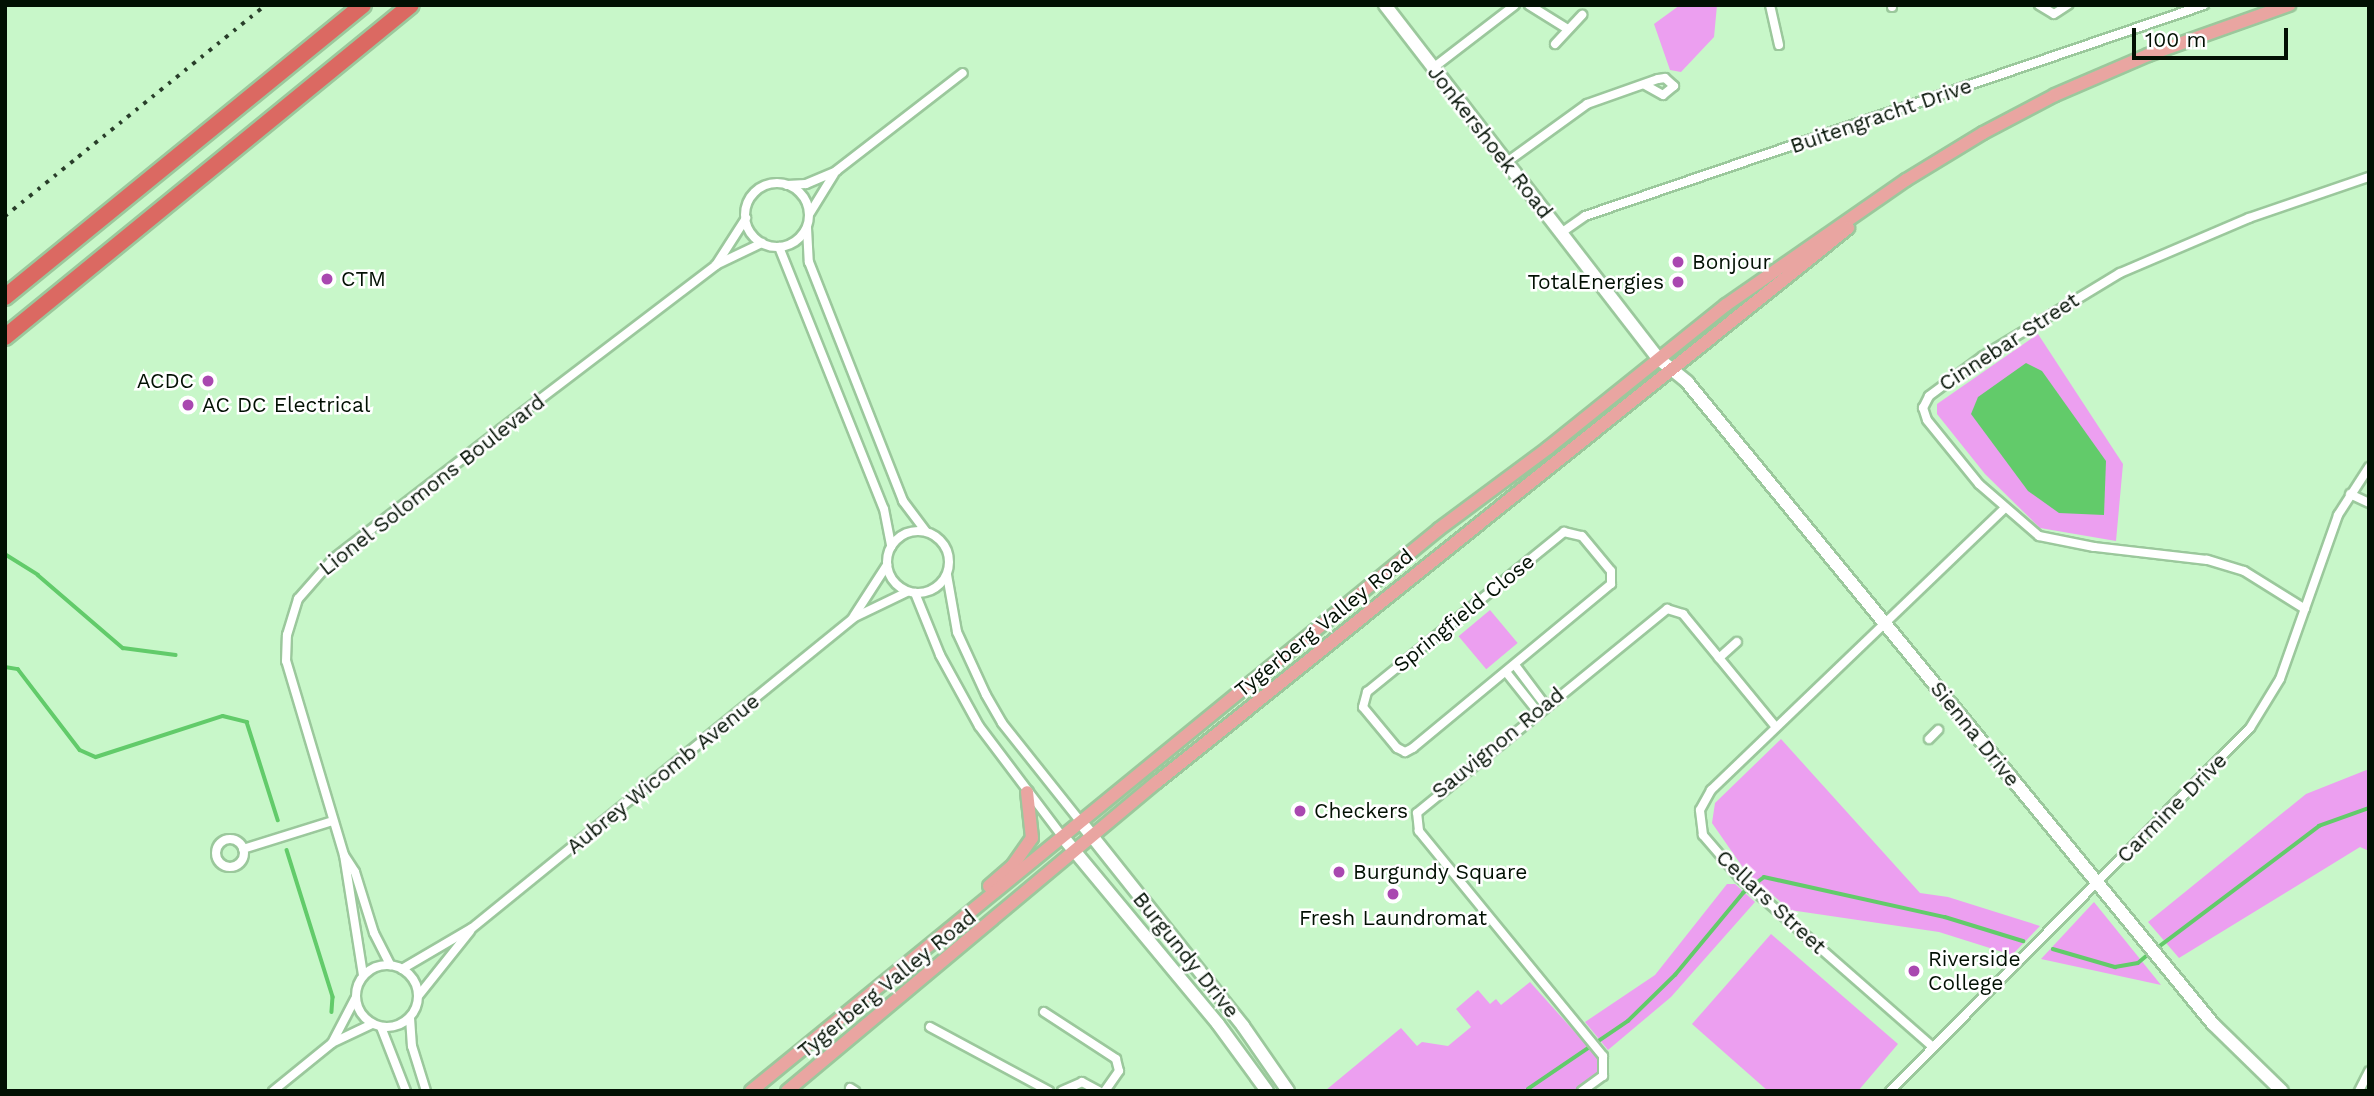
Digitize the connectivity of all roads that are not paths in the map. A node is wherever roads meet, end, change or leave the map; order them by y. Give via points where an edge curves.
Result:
1 (363, 5) edge
2 (411, 5) edge
3 (1385, 5) edge
4 (1515, 5) edge
5 (1529, 5) edge
6 (1769, 5) edge
7 (2039, 5) edge
8 (2068, 5) edge
9 (2204, 5) edge
10 (2289, 5) edge
11 (1582, 15) dead end
12 (1566, 28) junction
13 (1555, 44) dead end
14 (1779, 45) dead end
15 (1433, 68) junction
16 (963, 73) dead end
17 (1645, 85) dead end
18 (1507, 162) junction
19 (836, 172) junction
20 (2369, 177) edge
21 (786, 185) junction
22 (1890, 191) junction
23 (127, 197) junction
24 (809, 214) junction
25 (746, 218) junction
26 (807, 228) junction
27 (1561, 233) junction
28 (762, 243) junction
29 (779, 247) junction
30 (716, 265) junction
31 (5, 290) edge
32 (5, 297) edge
33 (39, 309) junction
34 (5, 337) edge
35 (5, 343) edge
36 (1658, 359) junction
37 (1674, 371) junction
38 (2369, 467) edge
39 (2350, 494) junction
40 (2369, 503) edge
41 (2004, 509) junction
42 (926, 531) junction
43 (891, 545) junction
44 (887, 565) junction
45 (947, 575) junction
46 (911, 592) junction
47 (2305, 609) junction
48 (853, 618) junction
49 (1884, 622) junction
50 (1737, 642) dead end
51 (1719, 658) junction
52 (1515, 665) junction
53 (1506, 672) junction
54 (1545, 705) junction
55 (1537, 711) junction
56 (1776, 726) junction
57 (1938, 730) dead end
58 (1929, 739) dead end
59 (1027, 792) junction
60 (333, 821) junction
61 (1080, 821) junction
62 (1062, 836) junction
63 (1091, 836) junction
64 (243, 849) dead end
65 (1074, 851) junction
66 (344, 855) junction
67 (2096, 884) junction
68 (957, 923) junction
69 (472, 928) junction
70 (390, 965) junction
71 (402, 969) junction
72 (363, 975) junction
73 (419, 995) junction
74 (355, 999) junction
75 (1044, 1012) dead end
76 (410, 1018) junction
77 (372, 1024) junction
78 (381, 1027) junction
79 (930, 1027) dead end
80 (331, 1042) junction
81 (1933, 1047) junction
82 (2369, 1071) edge
83 (273, 1091) edge
84 (405, 1091) edge
85 (426, 1091) edge
86 (751, 1091) edge
87 (787, 1091) edge
88 (1049, 1091) edge
89 (1062, 1091) edge
90 (1098, 1091) edge
91 (1105, 1091) edge
92 (1268, 1091) edge
93 (1289, 1091) edge
94 (1582, 1091) edge
95 (1890, 1091) edge
96 (2282, 1091) edge
97 (2359, 1091) edge

1 - 23 highway
2 - 33 highway
3 - 15 street, Jonkershoek Road
4 - 15 street
5 - 12 street
6 - 14 street
7 - 8 street via 2054,14
9 - 27 street, Buitengracht Drive via 1585,216
10 - 22 main road, Tygerberg Valley Road via 2148,55 2054,95
11 - 12 street
12 - 13 street
15 - 18 street, Jonkershoek Road
16 - 19 street
17 - 18 street via 1587,104
18 - 27 street, Jonkershoek Road
19 - 21 street via 806,184
19 - 24 street
20 - 41 street, Cinnebar Street via 2225,227 2120,273 2058,307 1928,396 1923,408 1927,420
21 - 24 street via 801,194
21 - 25 street via 761,188 749,201
22 - 36 main road, Tygerberg Valley Road via 1726,305
22 - 37 main road, Tygerberg Valley Road
23 - 31 highway
23 - 32 highway
24 - 26 street
25 - 28 street
25 - 30 street, Lionel Solomons Boulevard
26 - 29 street via 796,241
26 - 42 street via 809,262 907,509
27 - 36 street, Jonkershoek Road
28 - 29 street
28 - 30 street, Lionel Solomons Boulevard
29 - 43 street via 875,485
30 - 60 street, Lionel Solomons Boulevard via 333,559 307,585 289,622 286,661
33 - 34 highway
33 - 35 highway
36 - 37 street, Sienna Drive
36 - 61 main road, Tygerberg Valley Road via 1439,529
37 - 49 street, Sienna Drive
37 - 63 main road, Tygerberg Valley Road
38 - 39 street, Carmine Drive
39 - 40 street
39 - 47 street, Carmine Drive
41 - 47 street, Cinnebar Street via 2047,539 2207,560 2237,569
41 - 49 street, Cellars Street
42 - 43 street via 906,533
42 - 45 street via 944,543 949,553
43 - 44 street
44 - 46 street via 895,583
44 - 48 street, Aubrey Wicomb Avenue
45 - 46 street via 932,590
45 - 61 street via 957,632 986,695 1002,723
46 - 48 street, Aubrey Wicomb Avenue
46 - 59 street via 957,690
47 - 67 street, Carmine Drive via 2280,679 2250,728
48 - 69 street, Aubrey Wicomb Avenue
49 - 56 street, Cellars Street
49 - 67 street, Sienna Drive
50 - 51 street
51 - 54 street, Sauvignon Road via 1683,614 1663,610
51 - 56 street, Sauvignon Road
52 - 53 street, Springfield Close
52 - 53 street, Springfield Close via 1611,584 1611,571 1578,533 1564,532 1367,692 1362,702 1405,752
52 - 54 street
53 - 55 street
54 - 55 street, Sauvignon Road
55 - 94 street, Sauvignon Road via 1423,805 1416,822 1603,1056 1603,1076
56 - 81 street, Cellars Street via 1701,804 1703,835 1740,878
57 - 58 street
59 - 62 street
59 - 68 main road via 1034,825 1025,852 977,896
60 - 64 street
60 - 66 street, Lionel Solomons Boulevard
61 - 62 main road, Tygerberg Valley Road
61 - 63 street, Burgundy Drive
62 - 65 street, Burgundy Drive
62 - 68 main road, Tygerberg Valley Road
63 - 65 main road, Tygerberg Valley Road
63 - 93 street, Burgundy Drive via 1244,1026
65 - 87 main road, Tygerberg Valley Road
65 - 92 street, Burgundy Drive
66 - 70 street, Lionel Solomons Boulevard via 355,872 374,933
66 - 72 street, Lionel Solomons Boulevard
67 - 81 street, Carmine Drive
67 - 96 street, Sienna Drive via 2232,1045
68 - 86 main road, Tygerberg Valley Road
69 - 71 street, Aubrey Wicomb Avenue
69 - 73 street, Aubrey Wicomb Avenue
70 - 71 street
70 - 72 street via 374,967
71 - 73 street via 413,978
72 - 74 street
73 - 76 street
74 - 77 street
74 - 80 street
75 - 91 street via 1116,1059 1119,1071
76 - 78 street via 401,1025
76 - 85 street via 412,1046
77 - 78 street
77 - 80 street
78 - 84 street
79 - 88 street
80 - 83 street
81 - 95 street, Carmine Drive
82 - 97 street
89 - 90 street via 1077,1082

